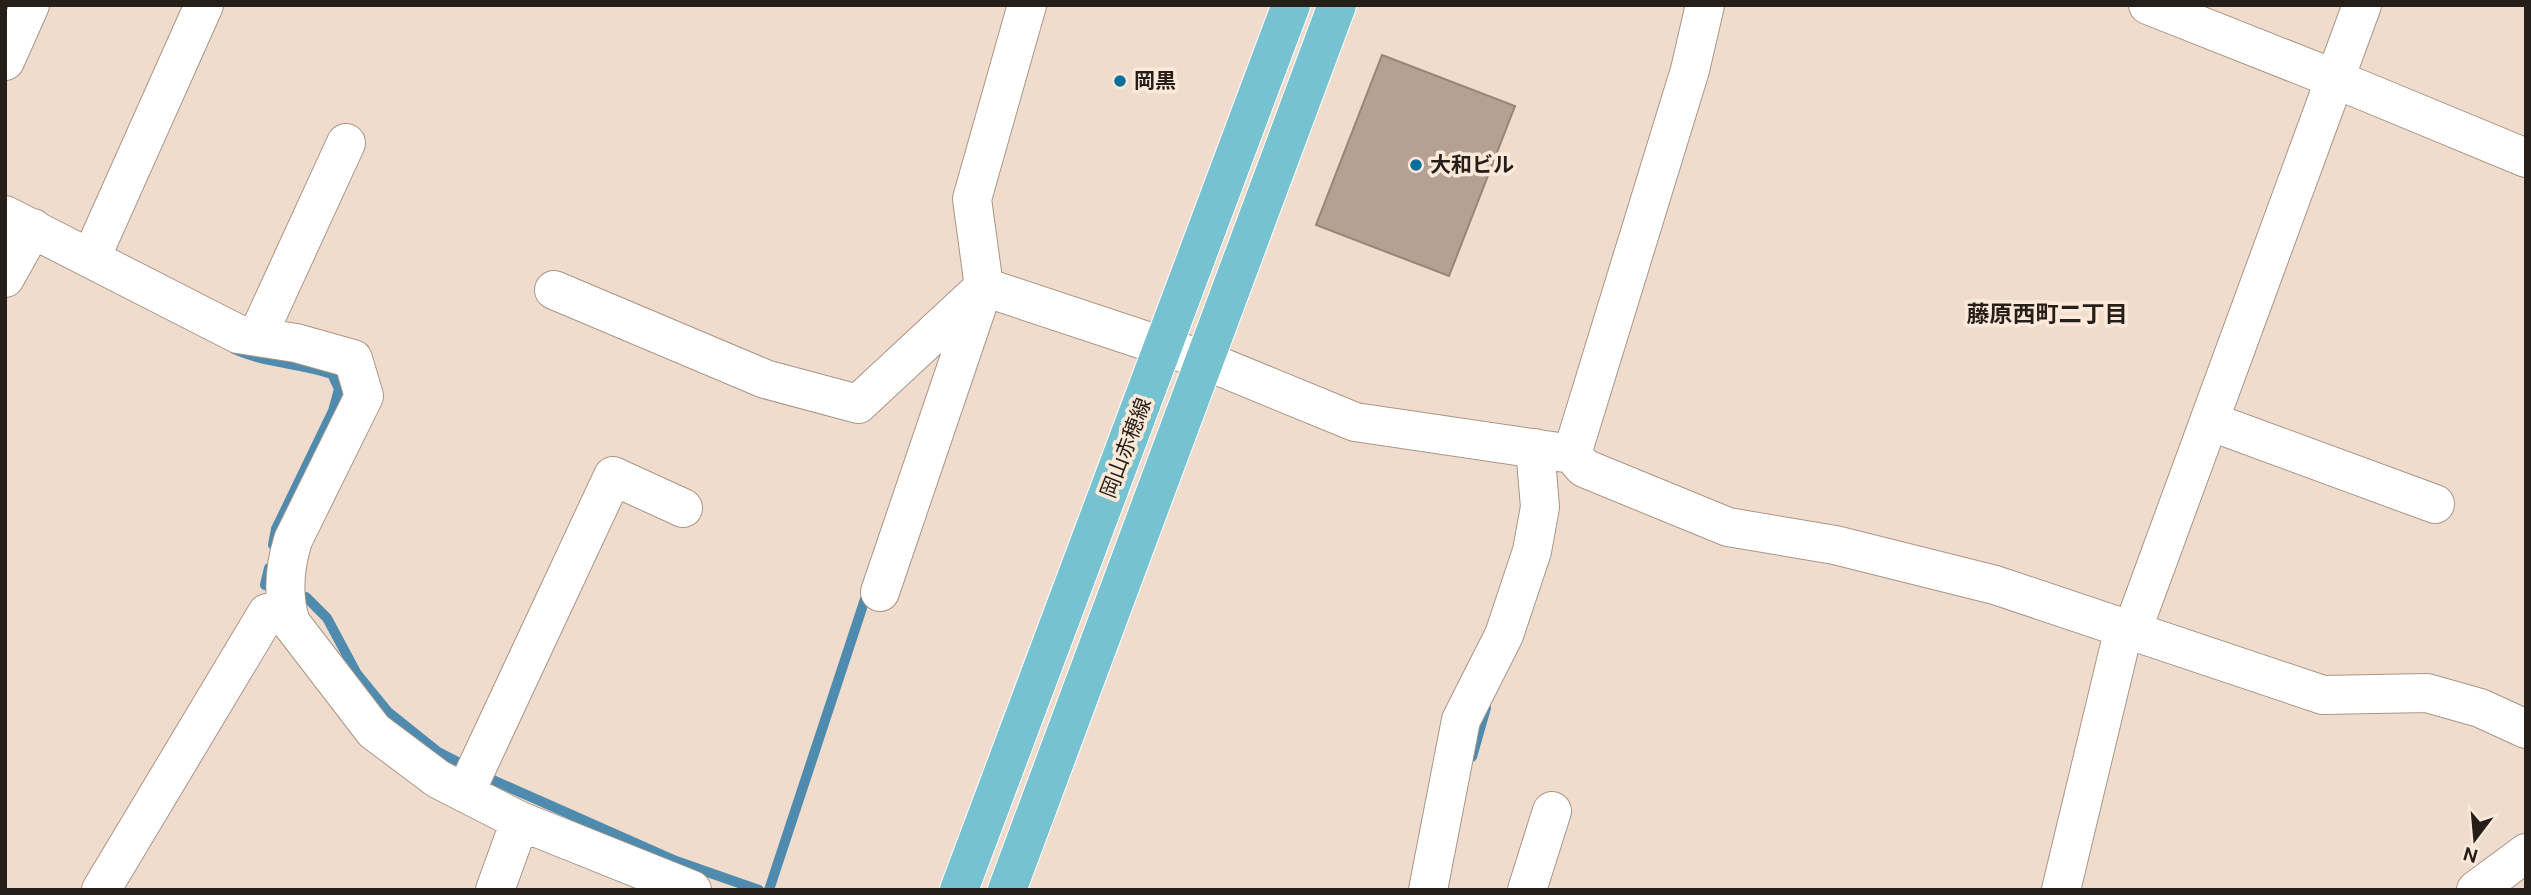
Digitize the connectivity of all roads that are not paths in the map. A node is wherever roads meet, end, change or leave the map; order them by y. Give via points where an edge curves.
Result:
1 (30, 5) edge
2 (204, 5) edge
3 (1027, 5) edge
4 (1292, 5) edge
5 (1337, 5) edge
6 (1705, 5) edge
7 (2148, 5) edge
8 (2362, 5) edge
9 (5, 61) edge
10 (2335, 79) junction
11 (345, 143) dead end
12 (2526, 158) edge
13 (17, 243) edge
14 (91, 258) junction
15 (984, 287) junction
16 (554, 290) dead end
17 (257, 337) junction
18 (1164, 346) junction
19 (1204, 360) junction
20 (2209, 421) junction
21 (1535, 448) junction
22 (1572, 454) junction
23 (2435, 504) dead end
24 (683, 508) dead end
25 (880, 592) dead end
26 (286, 596) junction
27 (2128, 630) junction
28 (2526, 729) edge
29 (472, 778) junction
30 (1552, 811) dead end
31 (520, 821) junction
32 (2526, 853) edge
33 (108, 887) edge
34 (495, 890) edge
35 (692, 890) edge
36 (959, 890) edge
37 (1007, 890) edge
38 (1428, 890) edge
39 (1527, 890) edge
40 (2061, 890) edge
41 (2476, 890) edge

1 - 9 street
2 - 14 street
3 - 15 street via 972,199
4 - 18 main road, 岡山赤穂線
5 - 19 main road, 岡山赤穂線
6 - 22 street via 1690,70
7 - 10 street
8 - 10 street
10 - 12 street
10 - 20 street
11 - 17 street
13 - 14 street
14 - 17 street via 238,334
15 - 16 street via 858,404 765,379
15 - 18 street
15 - 25 street
17 - 26 street via 353,359 364,396 293,540 287,559
18 - 19 street
18 - 36 main road, 岡山赤穂線
19 - 21 street via 1355,422
19 - 37 main road, 岡山赤穂線
20 - 23 street
20 - 27 street
21 - 22 street
21 - 38 street via 1540,507 1532,551 1504,635 1461,720
22 - 27 street via 1584,468 1728,527 1835,545 1995,584
24 - 29 street via 613,476
26 - 29 street via 291,623 374,730 438,779
26 - 33 street via 267,612
27 - 28 street via 2323,695 2427,693 2480,708
27 - 40 street
29 - 31 street
30 - 39 street
31 - 34 street
31 - 35 street
32 - 41 street

